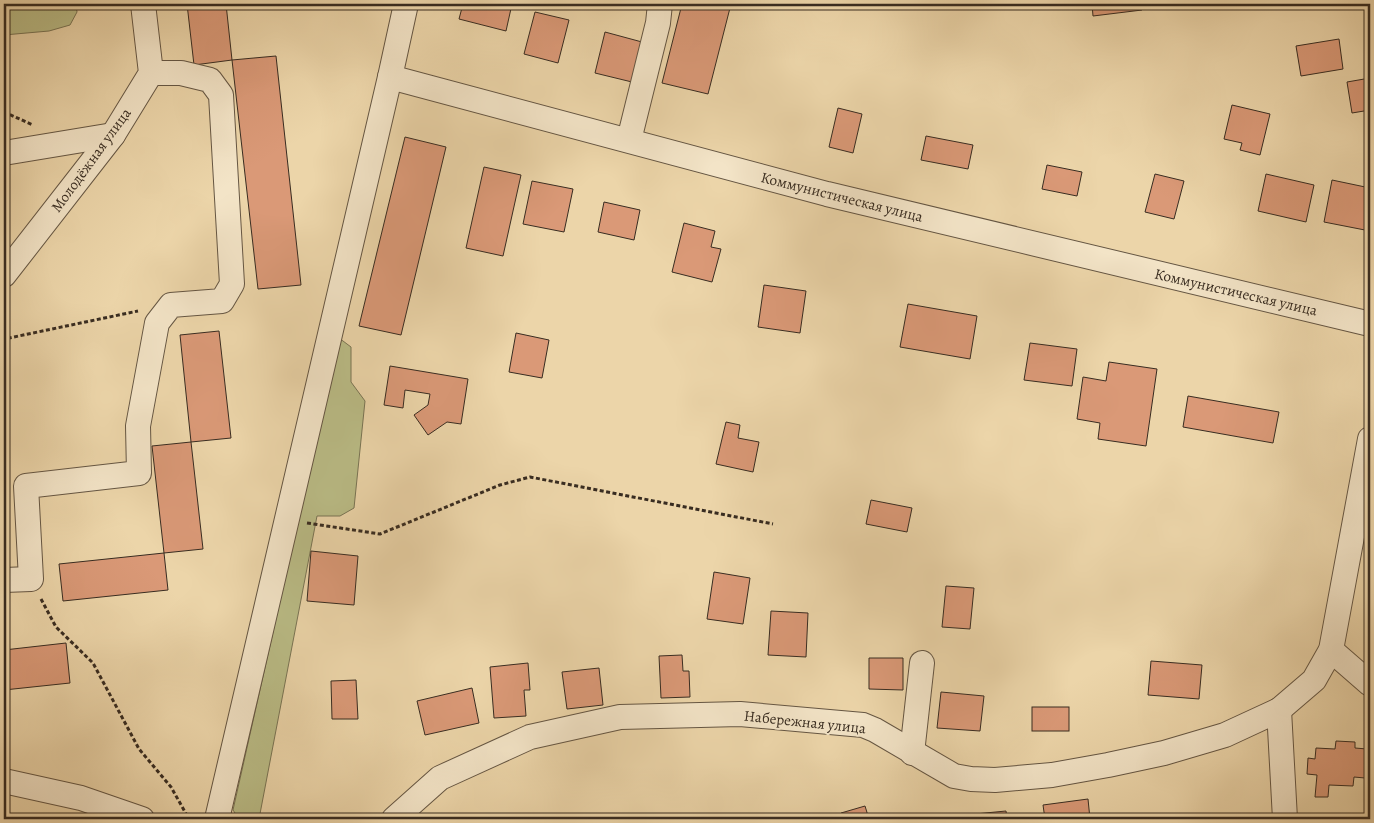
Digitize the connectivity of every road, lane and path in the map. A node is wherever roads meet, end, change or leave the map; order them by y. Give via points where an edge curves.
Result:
1 (144, 4) edge
2 (406, 4) edge
3 (660, 4) edge
4 (150, 74) junction
5 (390, 77) junction
6 (113, 135) junction
7 (629, 140) junction
8 (4, 153) edge
9 (4, 275) edge
10 (170, 304) junction
11 (1370, 324) edge
12 (4, 344) edge
13 (1370, 439) edge
14 (287, 520) junction
15 (773, 524) dead end
16 (31, 579) junction
17 (4, 580) edge
18 (1331, 650) junction
19 (922, 663) dead end
20 (1370, 684) edge
21 (1279, 710) junction
22 (912, 753) junction
23 (4, 781) edge
24 (142, 819) edge
25 (189, 819) edge
26 (217, 819) edge
27 (394, 819) edge
28 (1285, 819) edge

1 - 4 street
2 - 5 street
3 - 7 street
4 - 6 street, Молодёжная улица
4 - 10 street via 180,73 210,80 221,95 232,284 222,301
5 - 7 street, Коммунистическая улица
5 - 14 street
6 - 8 street
6 - 9 street, Молодёжная улица
7 - 11 street, Коммунистическая улица via 827,194
10 - 12 path via 10,338
10 - 16 street via 157,323 138,426 139,473 26,486
13 - 18 street, Набережная улица
14 - 15 path via 380,534 500,485 530,478
14 - 26 street
16 - 17 street
16 - 25 path via 56,627 93,663 139,749 171,787
18 - 20 street
18 - 21 street, Набережная улица via 1314,680
19 - 22 street
21 - 22 street, Набережная улица via 1225,735 1164,753 1052,775 971,779 954,776
21 - 28 street
22 - 27 street, Набережная улица via 863,725 740,714 620,717 530,737 440,778
23 - 24 street via 82,798

